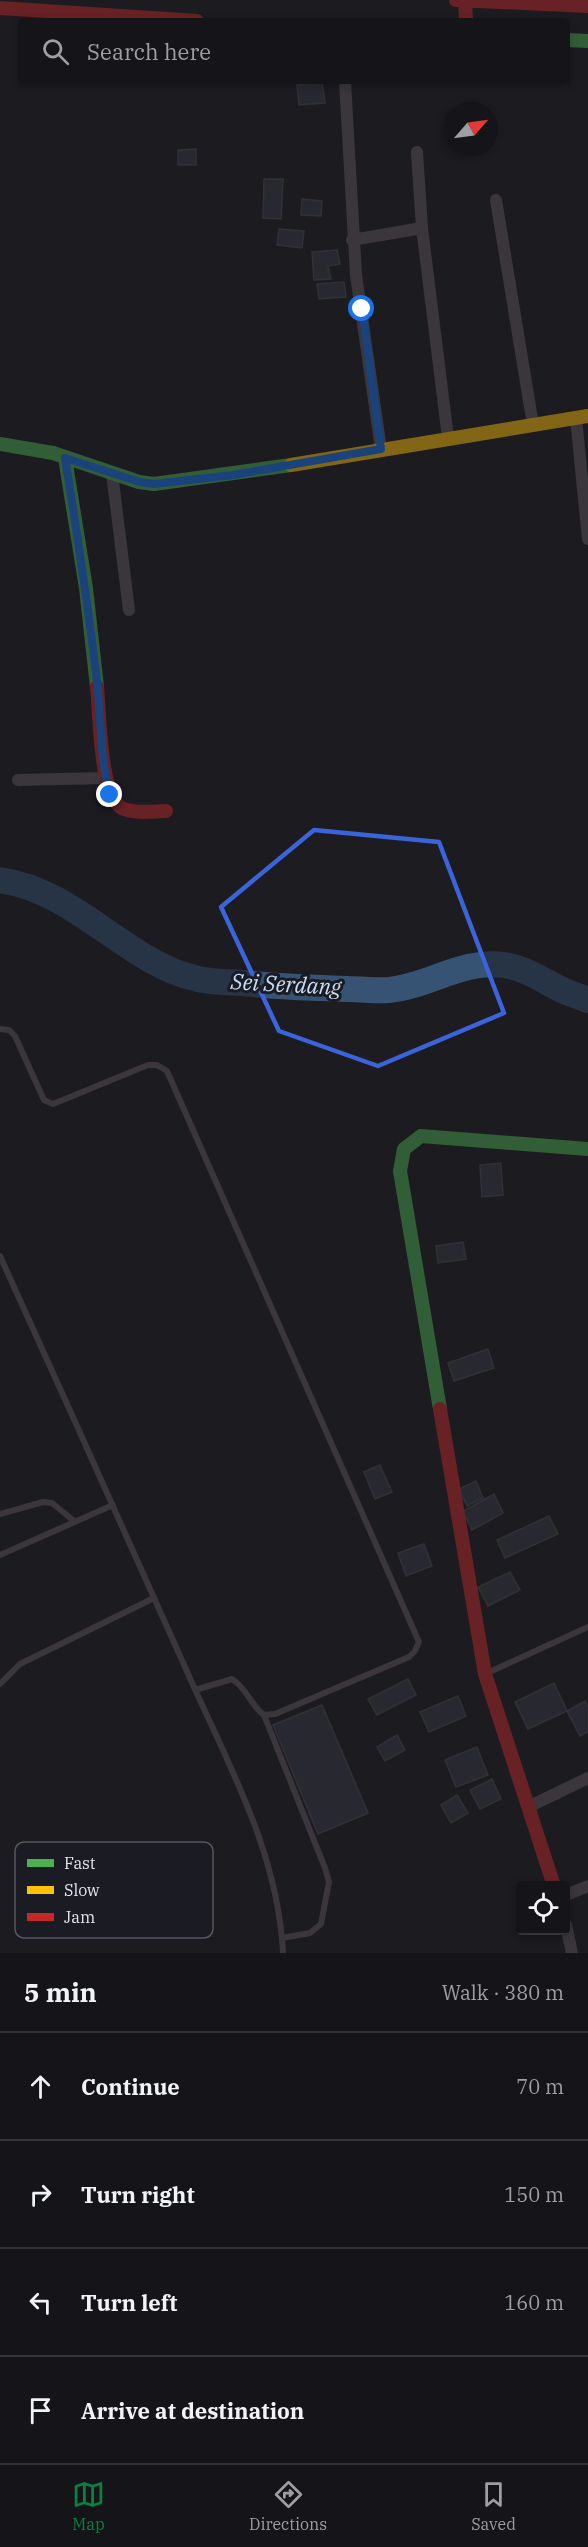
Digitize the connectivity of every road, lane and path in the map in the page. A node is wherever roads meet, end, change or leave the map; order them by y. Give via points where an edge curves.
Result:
1 (456, 0) edge
2 (465, 1) edge
3 (524, 1) edge
4 (588, 6) edge
5 (0, 9) edge
6 (148, 18) edge
7 (466, 18) edge
8 (570, 40) edge
9 (588, 41) edge
10 (345, 84) edge
11 (417, 152) dead end
12 (496, 200) dead end
13 (422, 228) junction
14 (352, 240) junction
15 (582, 417) edge
16 (533, 425) junction
17 (448, 438) junction
18 (0, 444) edge
19 (381, 449) junction
20 (65, 458) junction
21 (112, 473) junction
22 (588, 539) edge
23 (129, 610) dead end
24 (105, 778) junction
25 (18, 780) dead end
26 (166, 811) dead end
27 (0, 1029) edge
28 (588, 1149) edge
29 (0, 1256) edge
30 (113, 1505) junction
31 (0, 1514) edge
32 (74, 1521) junction
33 (0, 1555) edge
34 (154, 1598) junction
35 (588, 1627) edge
36 (485, 1674) junction
37 (0, 1684) edge
38 (195, 1690) junction
39 (264, 1715) junction
40 (588, 1778) edge
41 (528, 1807) junction
42 (552, 1881) edge
43 (588, 1886) edge
44 (570, 1893) edge
45 (568, 1935) edge
46 (282, 1938) junction
47 (283, 1953) edge
48 (572, 1953) edge

1 - 2 main road
2 - 3 main road
2 - 7 main road
3 - 4 main road
5 - 6 main road
8 - 9 main road
10 - 14 street
11 - 13 street
12 - 16 street
13 - 14 street
13 - 17 street
14 - 19 street
15 - 16 main road
15 - 22 street
16 - 17 main road
17 - 19 main road
18 - 20 main road via 23,445
19 - 21 main road via 180,482 154,484
20 - 21 main road
20 - 24 main road via 86,588
21 - 23 street
24 - 25 street
24 - 26 main road via 110,795 122,809
27 - 39 lane via 15,1036 45,1100 52,1104 148,1065 167,1071 419,1642 409,1657
28 - 36 main road via 421,1136 402,1153 400,1171
29 - 30 lane
30 - 32 lane
30 - 34 lane
31 - 32 lane via 43,1502 52,1503
32 - 33 lane
34 - 37 lane via 20,1664
34 - 38 lane
35 - 36 lane
36 - 41 main road
38 - 39 lane via 232,1678
38 - 46 lane via 240,1784 267,1859
39 - 46 lane via 328,1882 321,1924 310,1932
40 - 41 street
41 - 42 main road
43 - 44 street
45 - 48 street
46 - 47 lane

